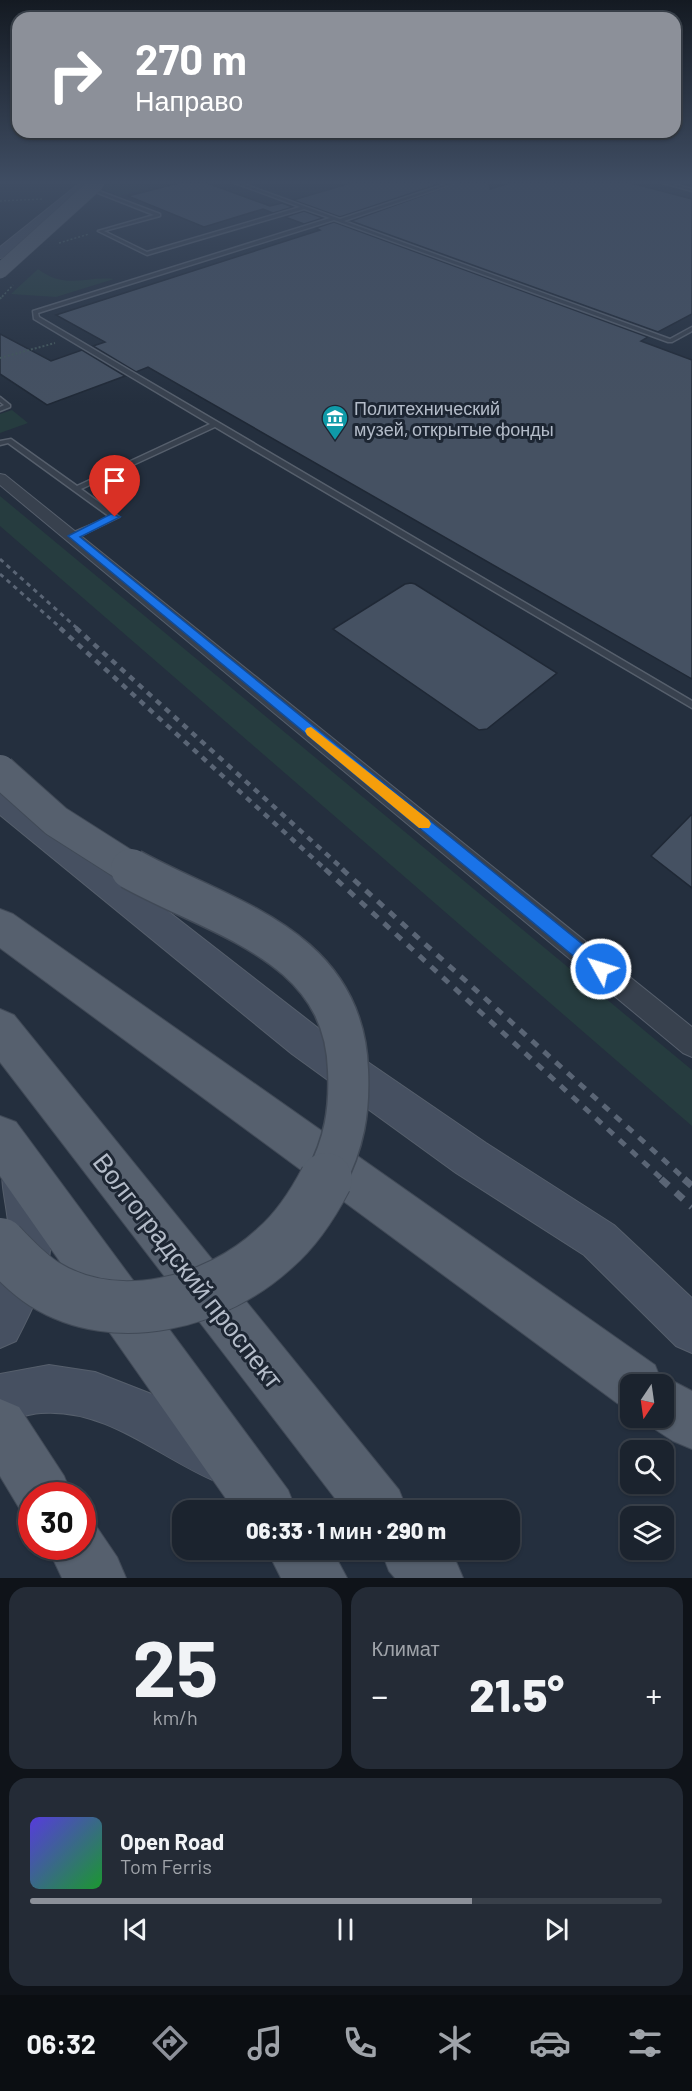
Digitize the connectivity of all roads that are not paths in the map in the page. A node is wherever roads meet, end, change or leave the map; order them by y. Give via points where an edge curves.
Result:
1 (14, 257) edge
2 (216, 257) edge
3 (437, 257) edge
4 (0, 271) edge
5 (692, 329) edge
6 (0, 399) edge
7 (0, 409) edge
8 (215, 424) junction
9 (0, 443) edge
10 (0, 478) edge
11 (76, 489) junction
12 (73, 536) junction
13 (692, 705) edge
14 (0, 771) edge
15 (0, 798) edge
16 (0, 926) edge
17 (0, 1029) edge
18 (692, 1044) edge
19 (6, 1146) edge
20 (0, 1244) edge
21 (0, 1325) edge
22 (692, 1330) edge
23 (622, 1374) edge
24 (0, 1398) edge
25 (674, 1410) edge
26 (692, 1422) edge
27 (0, 1426) edge
28 (35, 1482) edge
29 (253, 1490) edge
30 (371, 1500) edge
31 (85, 1560) edge
32 (304, 1560) edge
33 (96, 1578) edge
34 (317, 1578) edge

1 - 4 main road, bridge
2 - 8 lane via 35,312 36,318
3 - 5 lane via 670,340
6 - 7 lane via 8,406
8 - 11 lane
8 - 13 lane
9 - 11 lane via 9,440
10 - 12 street
11 - 12 lane via 115,517
12 - 18 street
14 - 20 main road, bridge via 26,798 91,846 295,956 313,974 336,1012 351,1075 344,1136 318,1198 272,1253 210,1291 142,1308 96,1304 45,1285
15 - 22 main road via 305,1041 471,1158 598,1240
16 - 23 main road
17 - 30 main road, Волгоградский проспект
19 - 21 main road via 30,1223 21,1284
19 - 29 main road
24 - 29 main road via 47,1388 100,1396 162,1424
25 - 26 main road
27 - 28 main road
31 - 33 main road
32 - 34 main road

